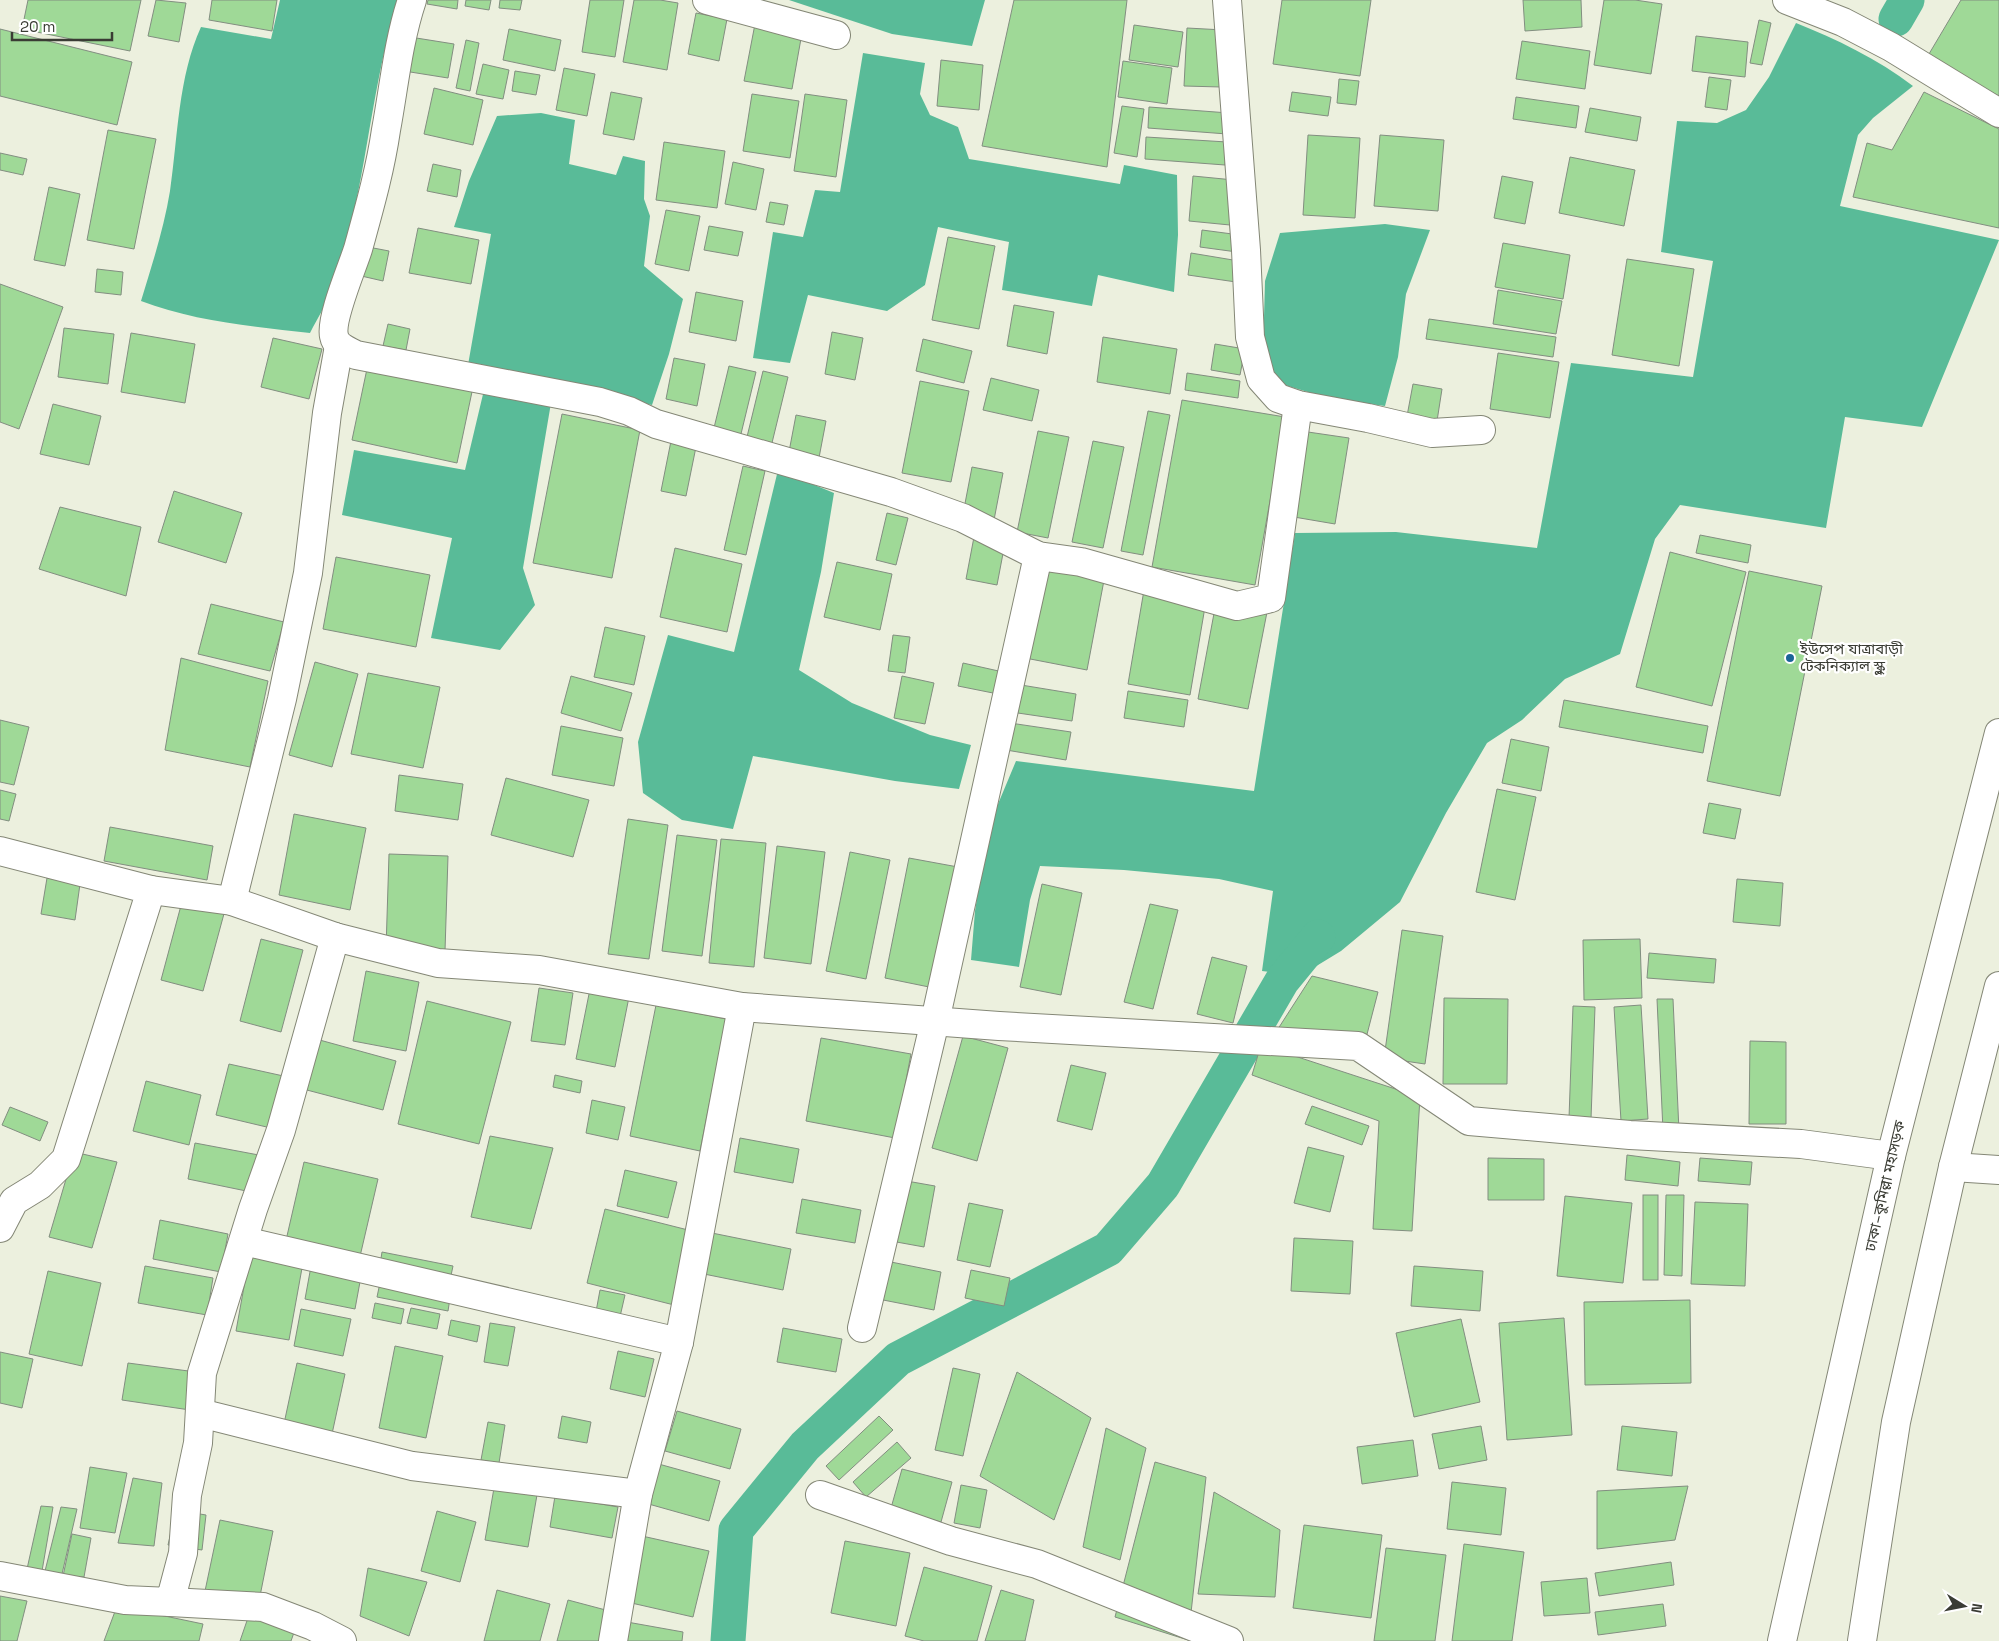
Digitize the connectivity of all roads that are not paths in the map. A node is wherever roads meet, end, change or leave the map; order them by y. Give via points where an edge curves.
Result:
1 (412, 0) edge
2 (707, 0) edge
3 (1227, 0) edge
4 (1787, 0) edge
5 (836, 35) dead end
6 (1999, 113) edge
7 (339, 346) junction
8 (1298, 405) junction
9 (1481, 430) dead end
10 (1038, 556) junction
11 (1999, 733) edge
12 (0, 851) edge
13 (150, 890) junction
14 (232, 901) junction
15 (335, 937) junction
16 (1999, 986) edge
17 (742, 1007) junction
18 (935, 1021) junction
19 (1891, 1156) junction
20 (1953, 1167) junction
21 (1999, 1170) edge
22 (0, 1228) edge
23 (244, 1241) junction
24 (862, 1328) dead end
25 (679, 1342) junction
26 (200, 1413) junction
27 (638, 1494) junction
28 (820, 1495) dead end
29 (0, 1576) edge
30 (170, 1602) junction
31 (342, 1641) edge
32 (613, 1641) edge
33 (1229, 1641) edge
34 (1782, 1641) edge
35 (1862, 1641) edge

1 - 7 main road via 396,66 380,169 335,316 334,336
2 - 5 main road
3 - 8 main road via 1250,337 1261,379 1278,398
4 - 6 main road via 1843,22 1891,47
7 - 10 main road via 356,355 600,402 656,424 890,492 963,518
7 - 14 main road via 326,413 308,573 282,698
8 - 9 main road via 1432,433
8 - 10 main road via 1271,598 1238,606 1081,562
10 - 18 main road
11 - 19 main road, ঢাকা–কুমিল্লা মহাসড়ক
12 - 13 main road
13 - 14 main road
13 - 22 main road via 66,1159 40,1184 14,1201
14 - 15 main road
15 - 17 main road via 438,963 539,970
15 - 23 main road via 281,1130
16 - 20 main road
17 - 18 main road
17 - 25 main road
18 - 19 main road via 1358,1046 1469,1121 1630,1135 1801,1144
18 - 24 main road
19 - 34 main road, ঢাকা–কুমিল্লা মহাসড়ক
20 - 21 main road
20 - 35 main road via 1896,1422
23 - 25 main road
23 - 26 main road via 202,1372
25 - 27 main road
26 - 27 main road via 412,1466
26 - 30 main road via 198,1442 187,1495 183,1553
27 - 32 main road
28 - 33 main road via 952,1541 1037,1564
29 - 30 main road via 125,1600
30 - 31 main road via 263,1607

